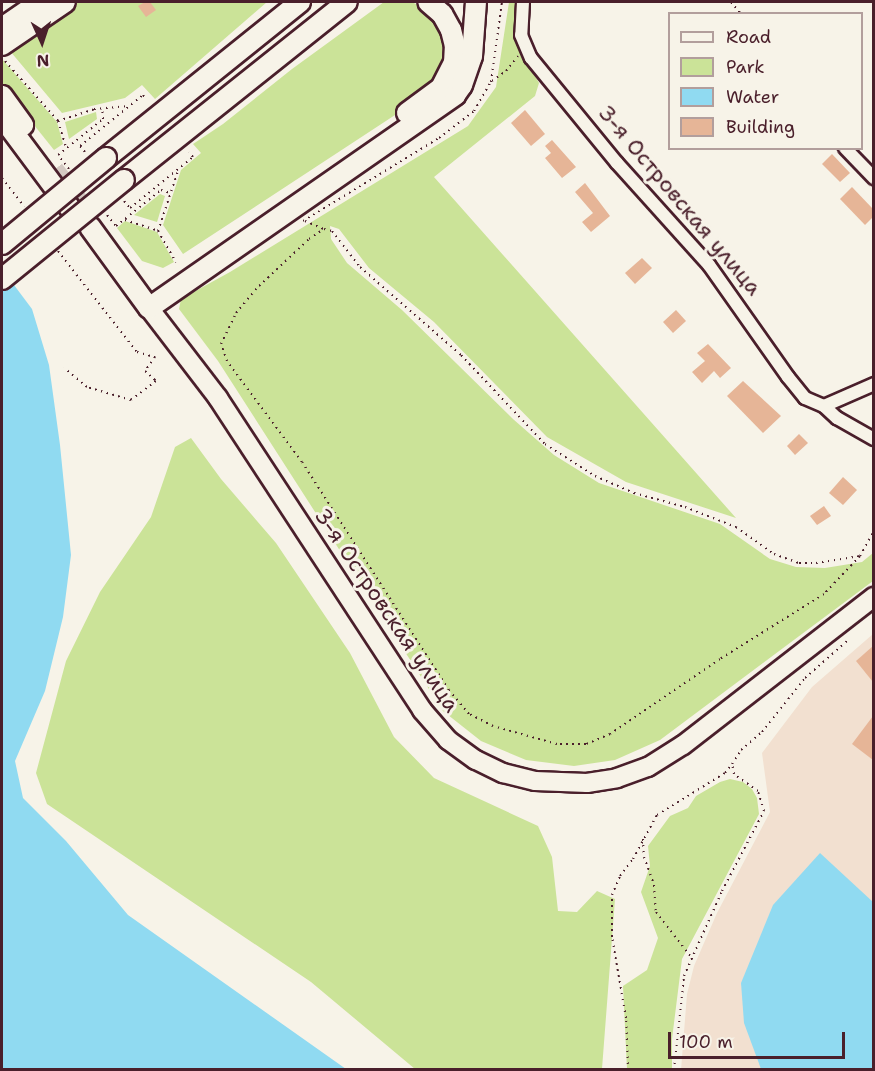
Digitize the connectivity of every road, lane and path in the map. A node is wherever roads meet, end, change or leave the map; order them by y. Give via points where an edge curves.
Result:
1 (40, 2) edge
2 (65, 2) edge
3 (300, 2) edge
4 (347, 2) edge
5 (428, 2) edge
6 (476, 2) edge
7 (523, 2) edge
8 (2, 28) edge
9 (2, 45) edge
10 (523, 46) junction
11 (2, 56) edge
12 (491, 82) dead end
13 (2, 96) edge
14 (146, 99) dead end
15 (129, 106) junction
16 (102, 108) junction
17 (2, 117) edge
18 (58, 121) junction
19 (847, 150) edge
20 (85, 152) dead end
21 (189, 152) dead end
22 (178, 168) junction
23 (54, 170) tunnel mouth
24 (2, 177) edge
25 (873, 178) edge
26 (170, 193) junction
27 (124, 201) dead end
28 (30, 215) dead end
29 (304, 221) dead end
30 (324, 229) junction
31 (158, 231) junction
32 (52, 242) dead end
33 (2, 244) edge
34 (176, 262) dead end
35 (2, 279) edge
36 (145, 303) junction
37 (64, 368) dead end
38 (873, 384) edge
39 (824, 406) junction
40 (873, 439) edge
41 (873, 531) edge
42 (860, 556) junction
43 (873, 597) edge
44 (847, 641) dead end
45 (732, 764) junction
46 (644, 836) junction
47 (691, 957) junction
48 (628, 1070) edge
49 (674, 1070) edge

1 - 8 main road
2 - 9 main road
3 - 33 main road, bridge
4 - 35 main road, bridge
5 - 36 main road via 442,14 455,46 452,69 441,88
6 - 36 main road via 472,56 455,95
7 - 10 street
10 - 12 path via 507,71
10 - 39 street, 3-я Островская улица via 617,163 709,265 805,398
11 - 18 path
13 - 23 main road
14 - 15 path via 143,95
15 - 16 path
15 - 20 path via 80,146
16 - 18 path
16 - 18 path via 103,119 66,148
17 - 36 main road
19 - 25 street
21 - 22 path via 193,157
22 - 26 path
22 - 27 path via 130,208
24 - 28 path
26 - 31 path
26 - 31 path via 161,190 125,220
29 - 30 path
30 - 42 path via 332,231 360,267 461,355 545,444 572,462 634,493 736,527 788,560 816,563
30 - 42 path via 309,238 259,286 236,313 221,344 228,361 302,462 449,690 469,714 493,726 557,744 586,744 610,734 824,594
31 - 34 path
32 - 37 path via 137,352 155,357 145,371 156,381 131,400 87,387
36 - 43 main road, 3-я Островская улица via 218,398 422,710 448,740 503,773 535,781 587,783 648,767 683,745
38 - 39 street
39 - 40 street, 3-я Островская улица
41 - 42 path
44 - 45 path via 805,678
45 - 46 path via 725,773 657,815
45 - 47 path via 734,774 758,791 764,811
46 - 47 path via 642,847 654,885 656,912
46 - 48 path via 612,895 612,937 626,1018
47 - 49 path via 680,997

